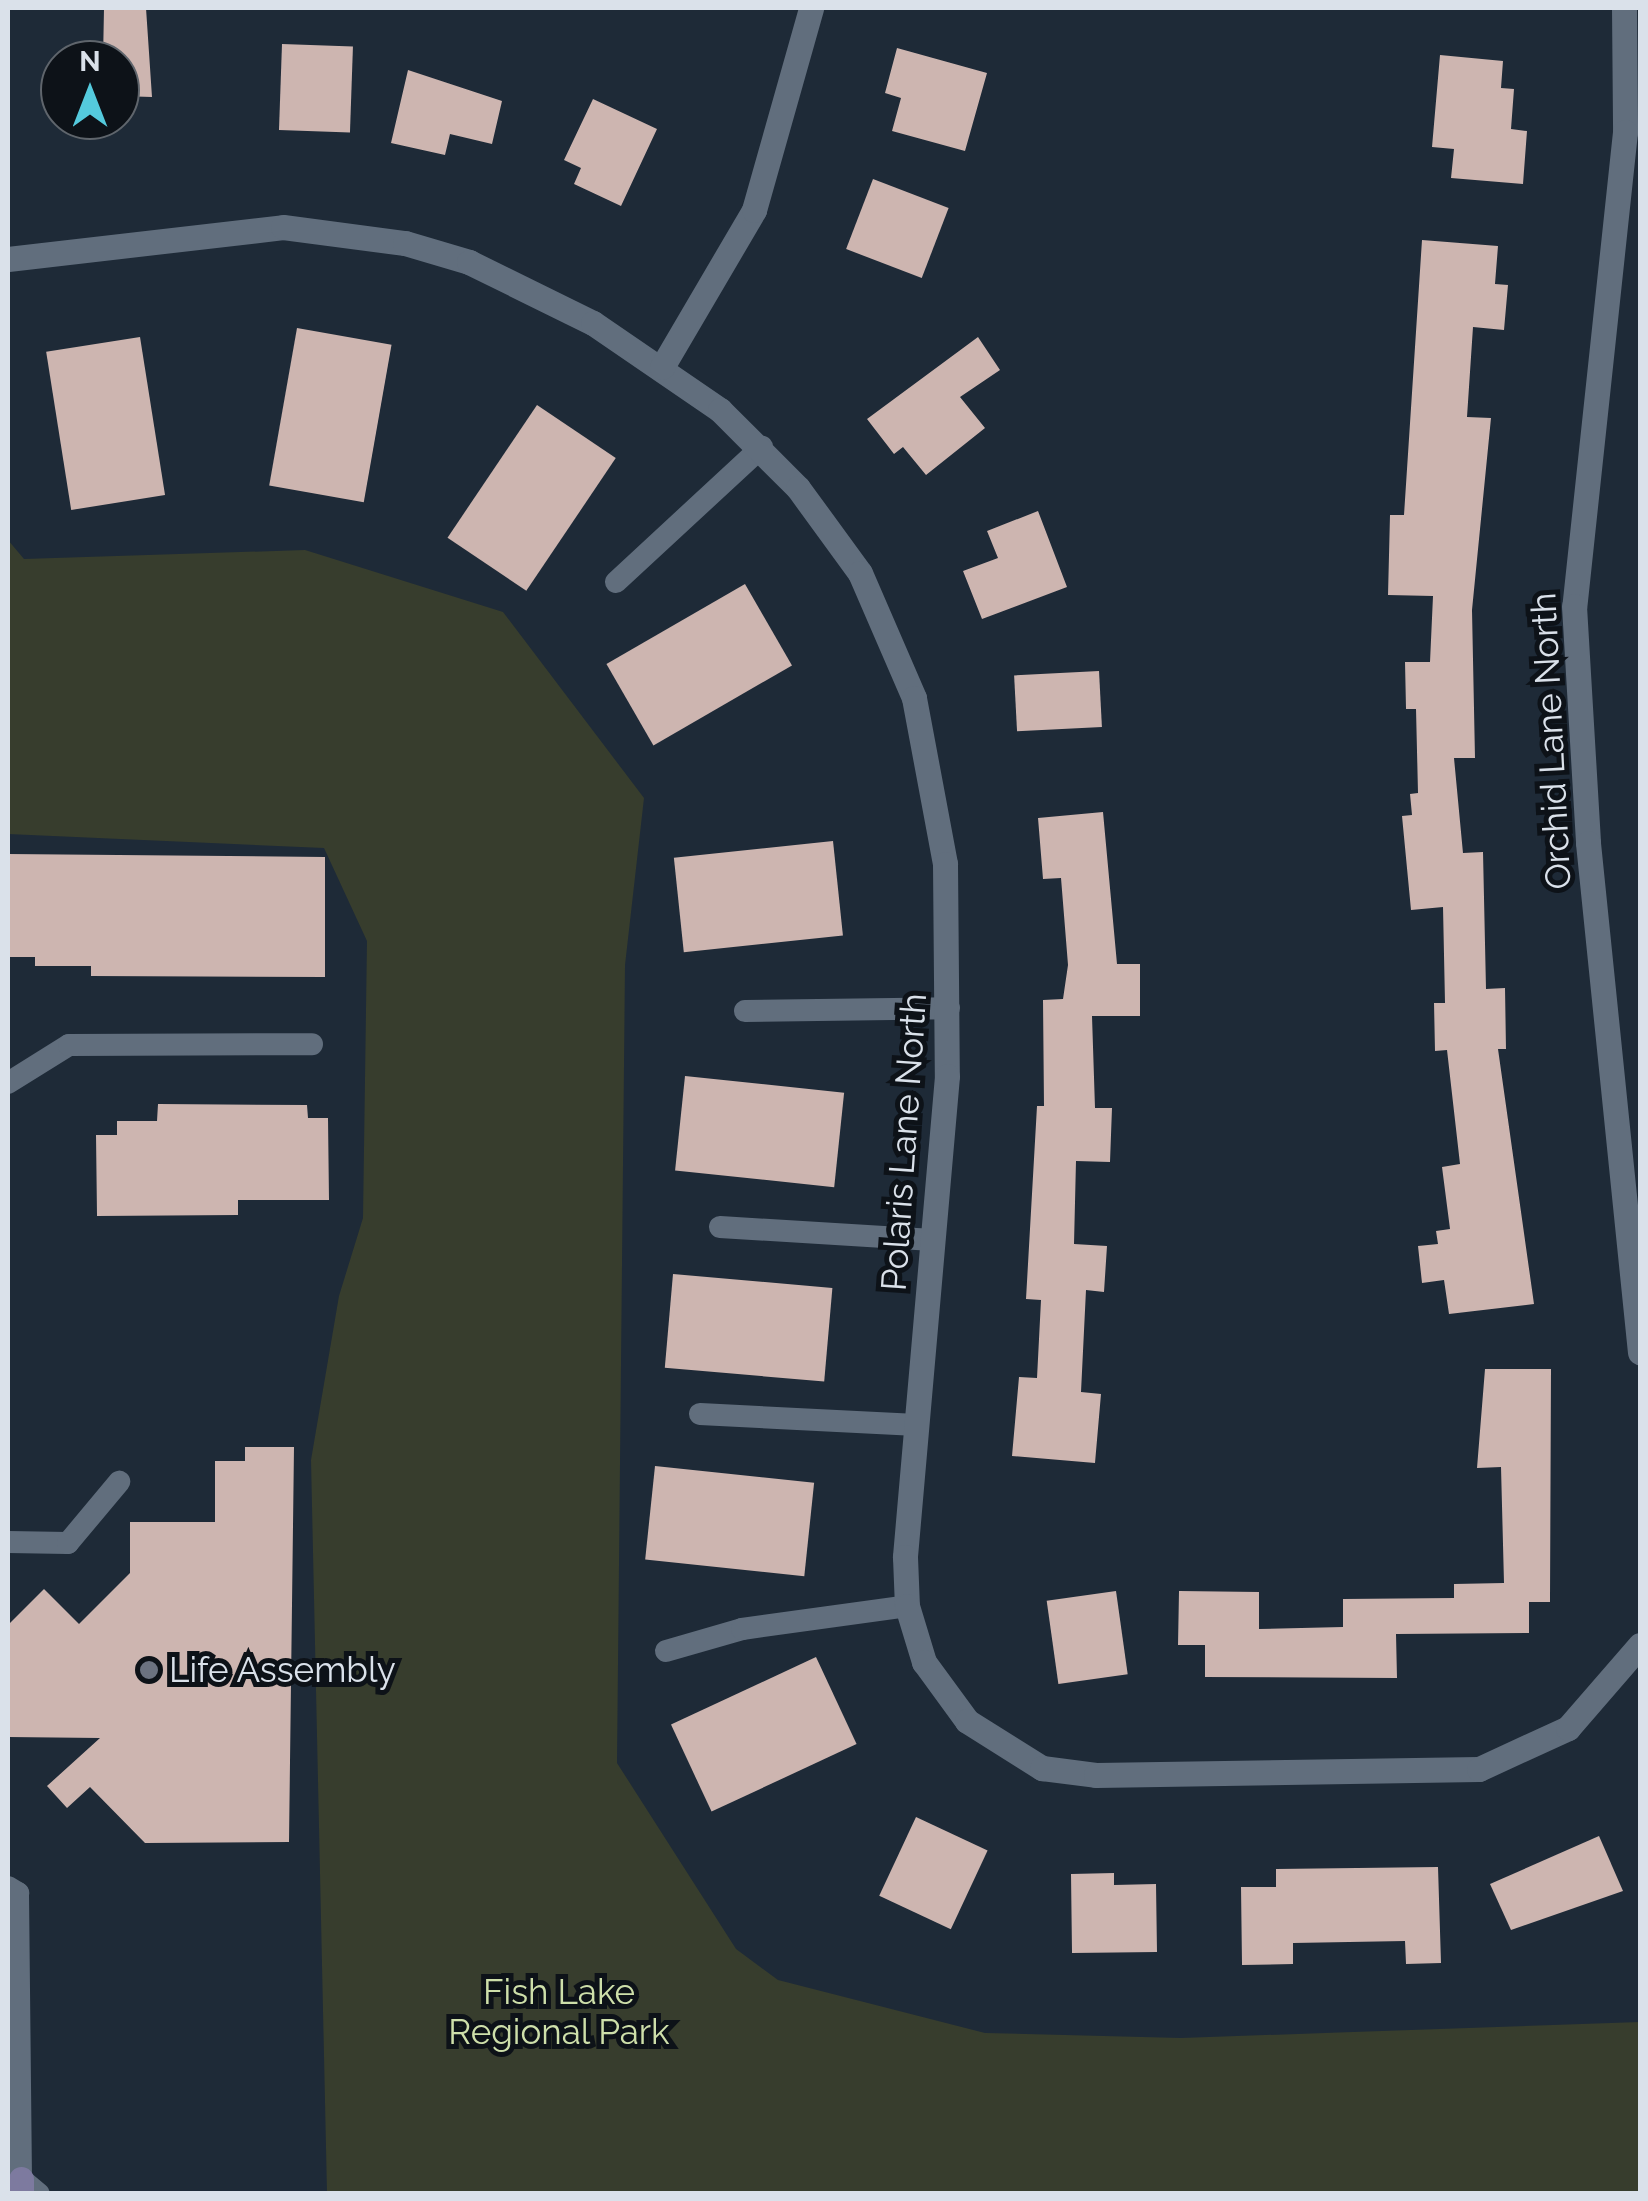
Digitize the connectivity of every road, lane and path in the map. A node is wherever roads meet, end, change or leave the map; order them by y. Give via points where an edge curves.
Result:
1 (812, 8) edge
2 (1624, 8) edge
3 (8, 259) edge
4 (662, 366) junction
5 (762, 447) junction
6 (616, 582) dead end
7 (950, 1008) junction
8 (745, 1011) dead end
9 (312, 1044) dead end
10 (8, 1083) edge
11 (720, 1227) dead end
12 (933, 1240) junction
13 (1640, 1352) edge
14 (700, 1414) dead end
15 (917, 1424) junction
16 (120, 1482) dead end
17 (8, 1542) edge
18 (907, 1606) junction
19 (1640, 1645) edge
20 (666, 1652) dead end
21 (8, 1887) edge
22 (27, 2189) edge

1 - 4 street via 754,210
2 - 13 street, Orchid Lane North via 1624,132 1574,606 1588,843
3 - 4 street, Polaris Lane North via 219,229 282,227 405,243 530,289
4 - 5 street, Polaris Lane North
5 - 6 lane
5 - 7 street, Polaris Lane North via 860,573 896,640 938,811
7 - 8 lane
7 - 12 street, Polaris Lane North
9 - 10 lane via 68,1045
11 - 12 lane
12 - 15 street, Polaris Lane North
14 - 15 lane
15 - 18 street, Polaris Lane North
16 - 17 lane via 68,1543
18 - 19 street, Polaris Lane North via 924,1662 967,1721 1042,1768 1096,1775 1480,1769 1530,1751 1604,1696
18 - 20 lane via 742,1630
21 - 22 lane via 18,1892

